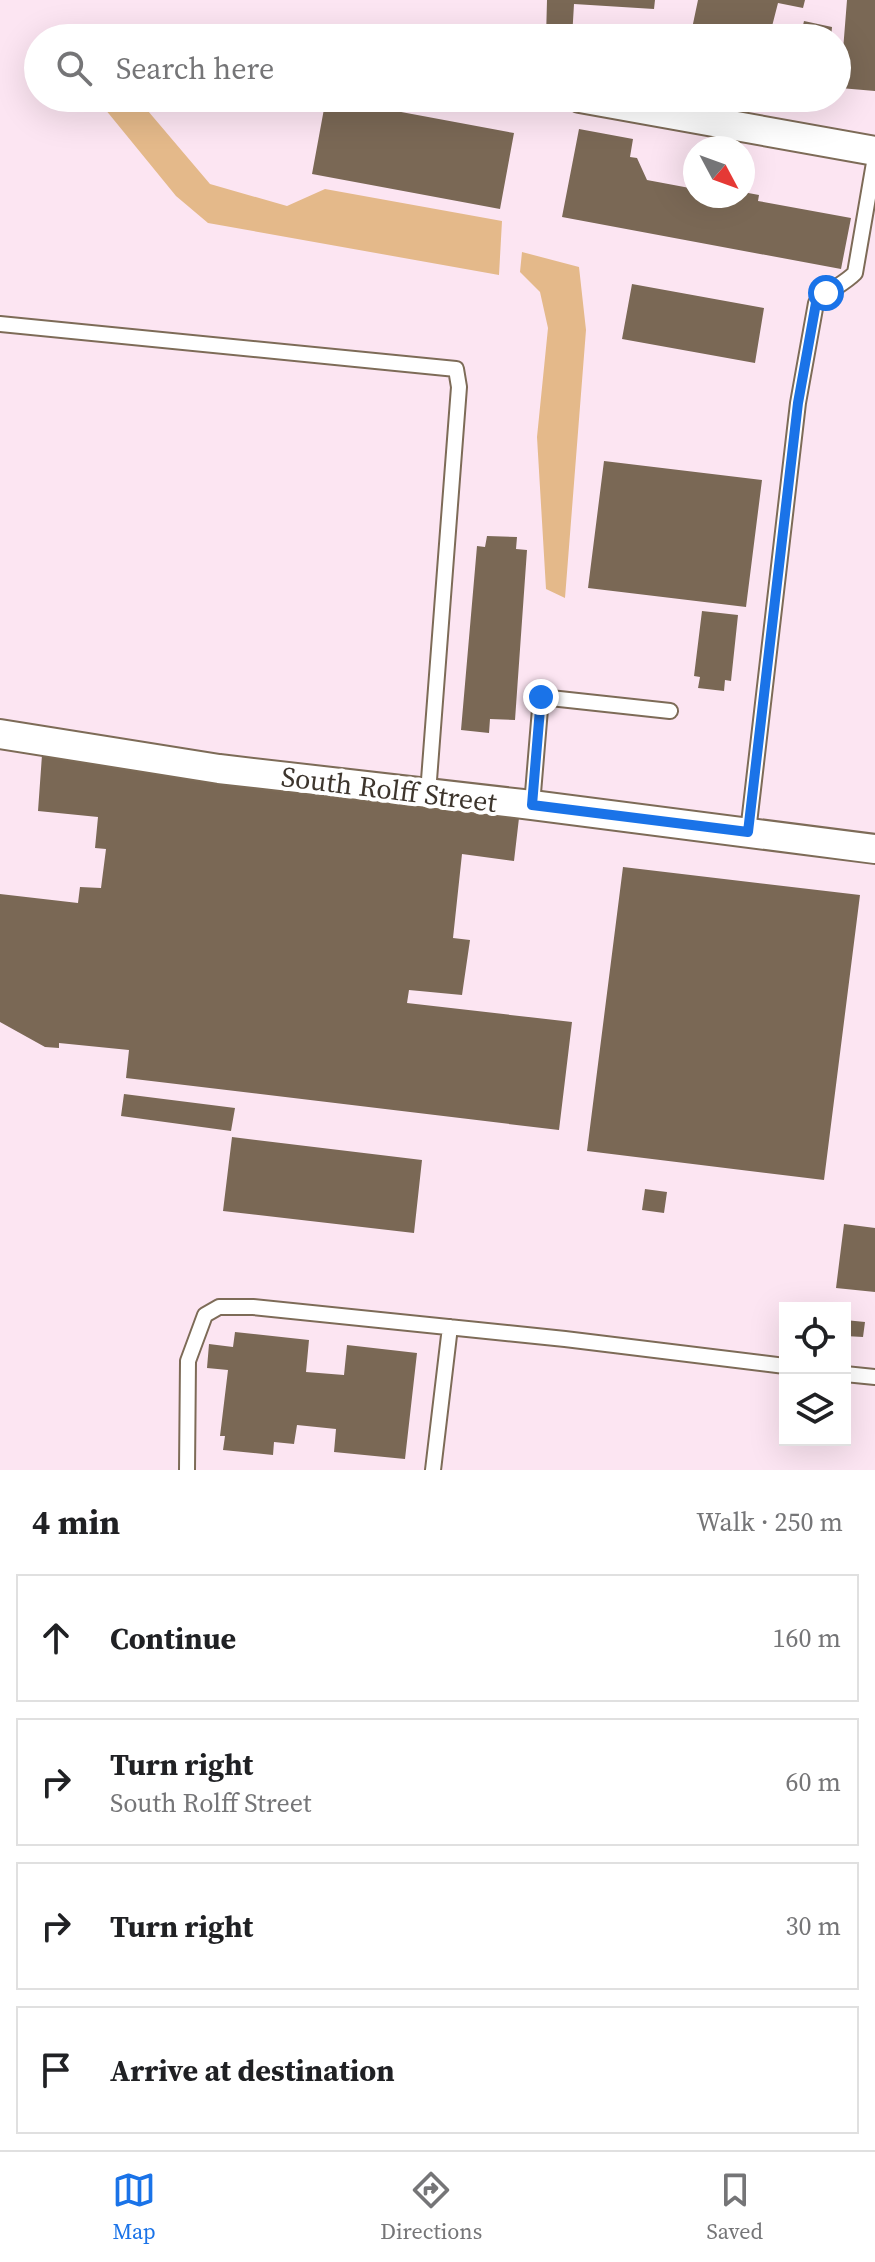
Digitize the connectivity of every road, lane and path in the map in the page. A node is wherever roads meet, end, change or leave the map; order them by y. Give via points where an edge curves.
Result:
1 (654, 112) edge
2 (875, 154) edge
3 (0, 324) edge
4 (670, 711) dead end
5 (0, 734) edge
6 (428, 793) junction
7 (532, 805) junction
8 (748, 832) junction
9 (875, 849) edge
10 (450, 1327) junction
11 (779, 1365) edge
12 (851, 1375) edge
13 (875, 1377) edge
14 (187, 1470) edge
15 (433, 1470) edge

1 - 2 street
2 - 8 lane via 855,273 816,303 798,403
3 - 6 lane via 456,369 459,387
4 - 7 lane via 541,697
5 - 6 street, South Rolff Street via 219,769
6 - 7 street, South Rolff Street
7 - 8 street, South Rolff Street
8 - 9 street, South Rolff Street
10 - 11 lane
10 - 14 lane via 219,1307 205,1315 188,1361
10 - 15 lane
12 - 13 lane

